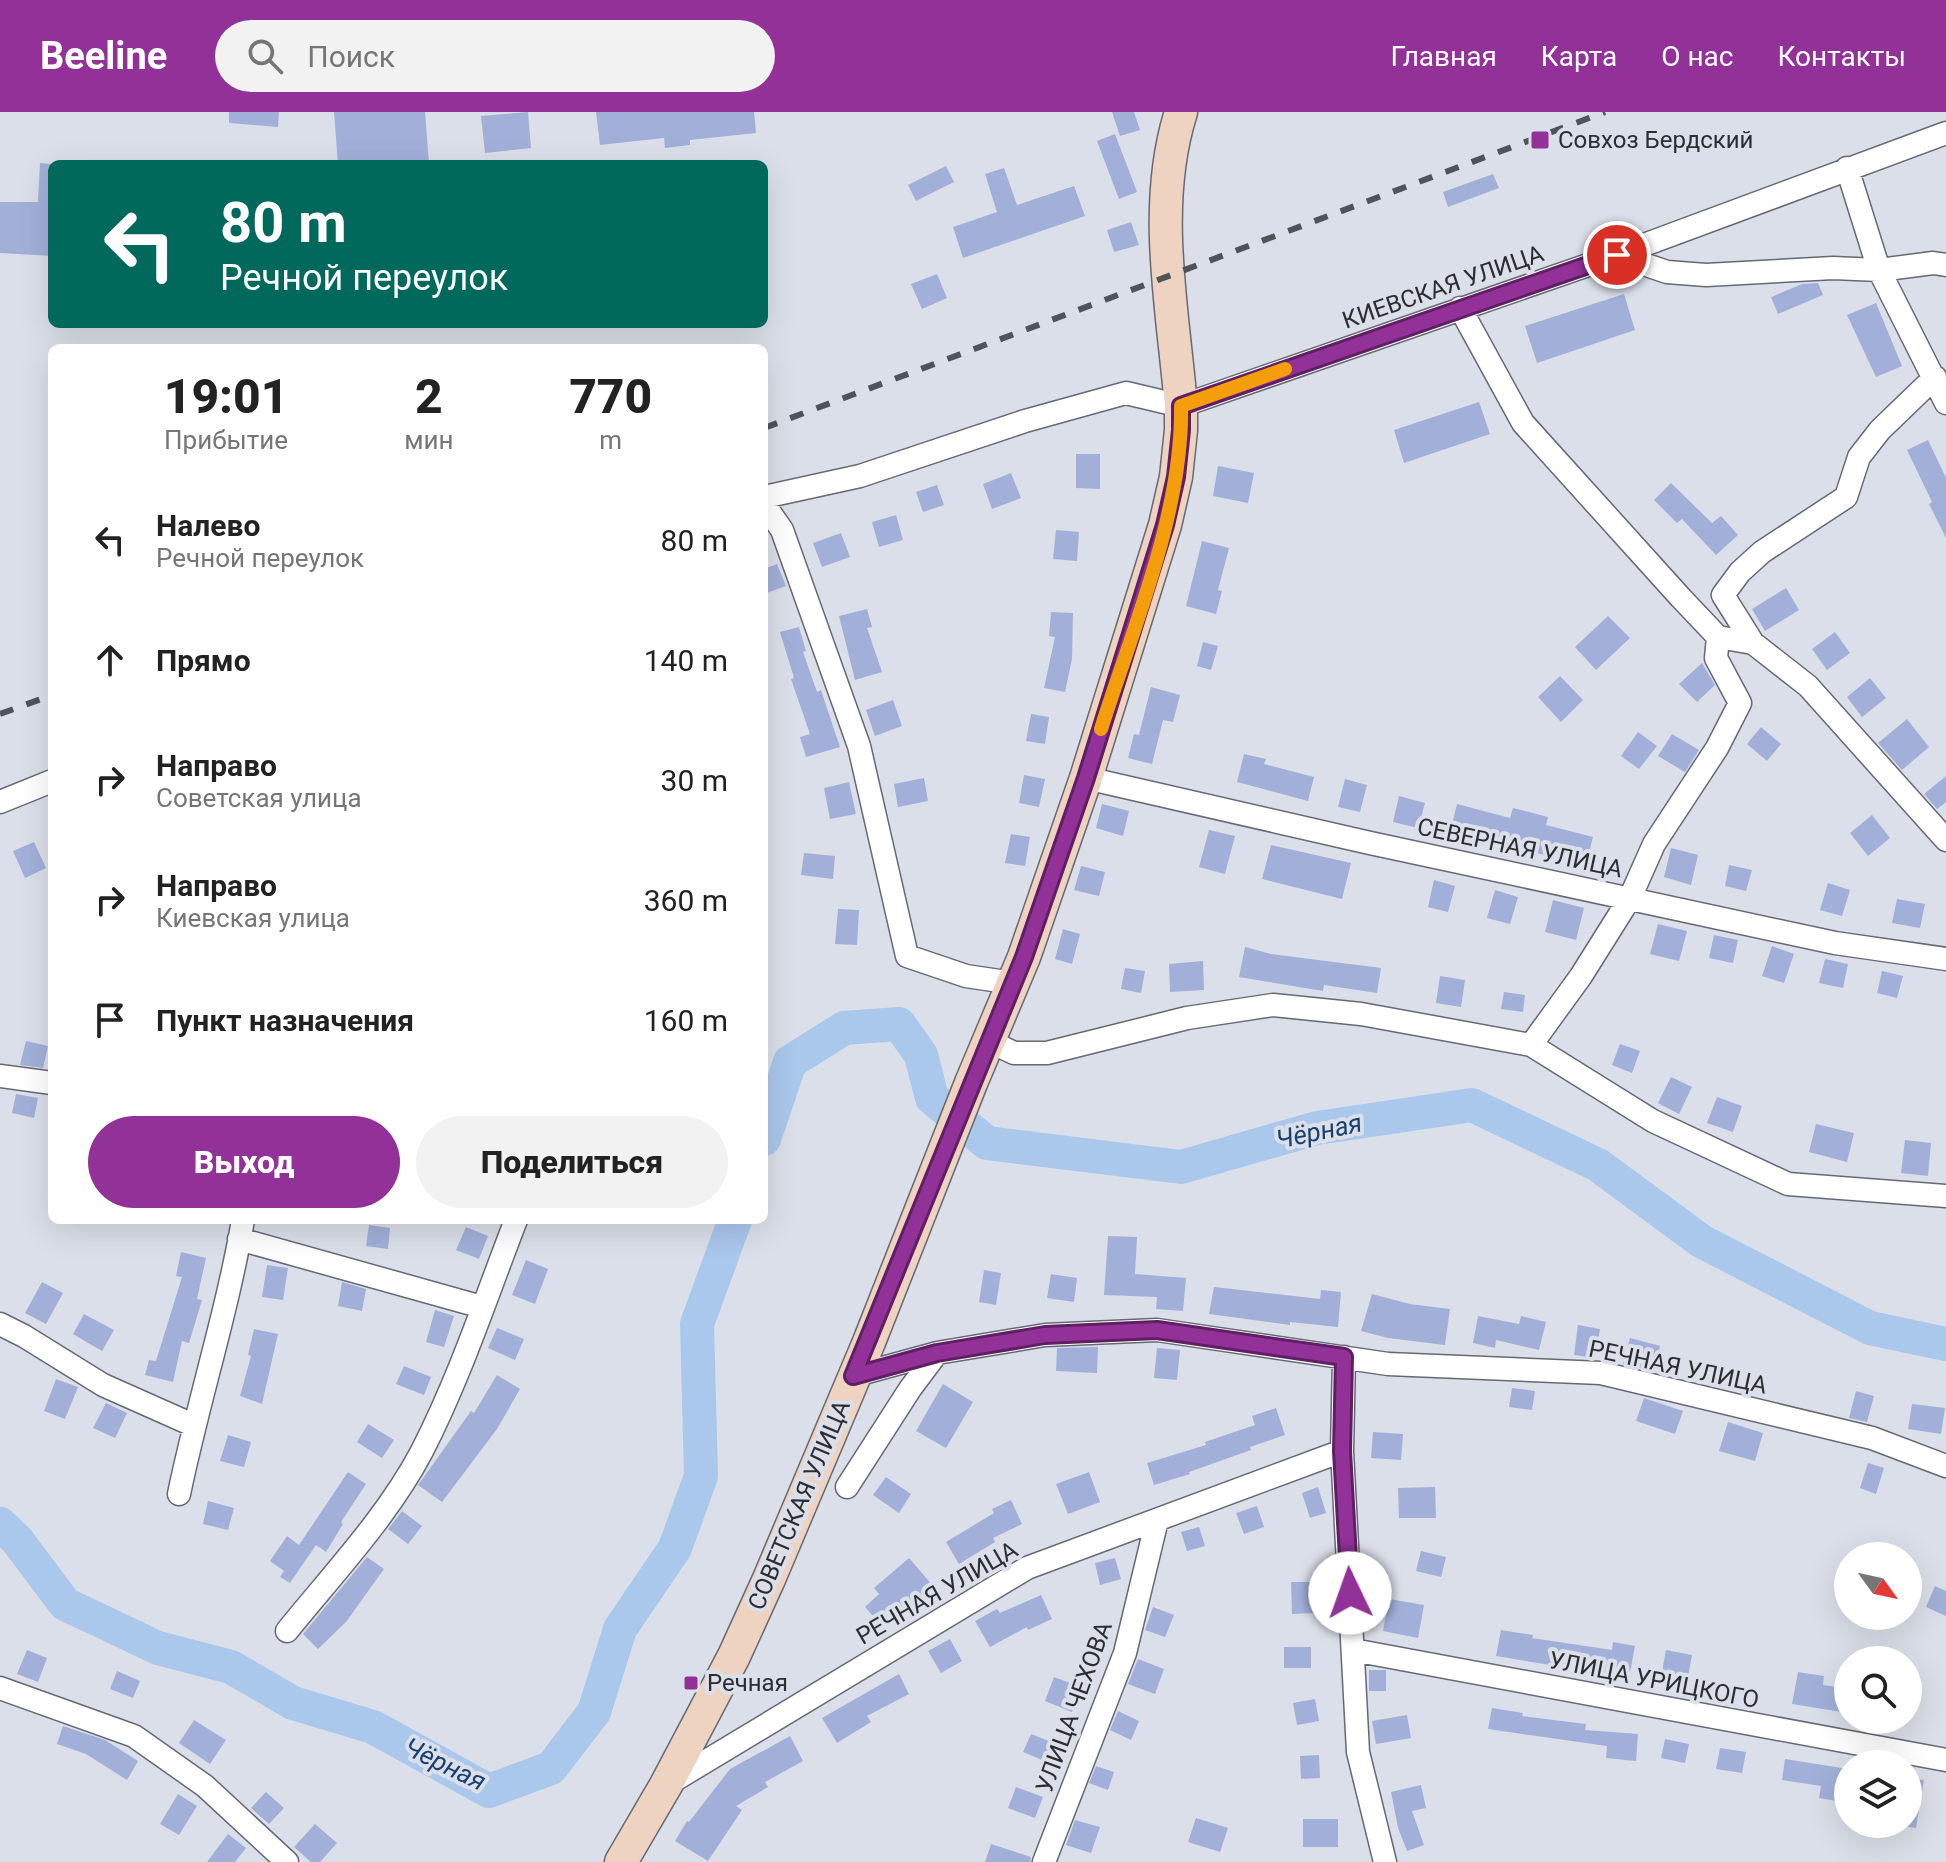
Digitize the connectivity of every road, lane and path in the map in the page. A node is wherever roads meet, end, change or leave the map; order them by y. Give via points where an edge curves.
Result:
1 (1181, 112) edge
2 (1946, 133) edge
3 (1847, 168) junction
4 (1617, 255) junction
5 (1946, 265) edge
6 (1879, 270) junction
7 (1460, 308) junction
8 (1935, 377) junction
9 (1946, 403) edge
10 (1181, 406) junction
11 (768, 496) edge
12 (768, 510) edge
13 (1718, 637) junction
14 (1753, 643) junction
15 (1086, 778) junction
16 (48, 783) edge
17 (0, 802) edge
18 (1946, 840) edge
19 (1630, 898) junction
20 (1946, 959) edge
21 (1013, 983) junction
22 (989, 1041) junction
23 (1531, 1045) junction
24 (0, 1076) edge
25 (48, 1082) edge
26 (1946, 1196) edge
27 (514, 1224) edge
28 (241, 1229) edge
29 (482, 1307) junction
30 (0, 1324) edge
31 (937, 1353) junction
32 (1344, 1357) junction
33 (853, 1376) junction
34 (193, 1425) junction
35 (1342, 1451) junction
36 (1946, 1466) edge
37 (847, 1487) dead end
38 (179, 1494) dead end
39 (1157, 1520) junction
40 (287, 1631) dead end
41 (1353, 1650) junction
42 (0, 1688) edge
43 (1946, 1760) edge
44 (666, 1785) junction
45 (287, 1862) edge
46 (621, 1862) edge
47 (1044, 1862) edge
48 (1385, 1862) edge

1 - 10 main road, СОВЕТСКАЯ УЛИЦА via 1165,227
2 - 3 street, КИЕВСКАЯ УЛИЦА
3 - 4 street, КИЕВСКАЯ УЛИЦА
3 - 6 street
4 - 6 street via 1667,272 1706,275
4 - 7 street, КИЕВСКАЯ УЛИЦА
5 - 6 street
6 - 8 street
7 - 10 street, КИЕВСКАЯ УЛИЦА
7 - 13 street via 1523,423
8 - 9 street
8 - 14 street via 1859,457 1846,497 1762,552 1723,595
10 - 11 street via 1126,393 860,476
10 - 15 main road, СОВЕТСКАЯ УЛИЦА via 1176,477 1165,525
12 - 21 street via 782,530 859,746 907,956 966,976
13 - 14 street
13 - 19 street via 1716,658 1740,703 1654,844
14 - 18 street via 1808,686
15 - 19 street, СЕВЕРНАЯ УЛИЦА
15 - 21 main road, СОВЕТСКАЯ УЛИЦА
16 - 17 street
19 - 20 street, СЕВЕРНАЯ УЛИЦА via 1835,943
19 - 23 street
21 - 22 main road, СОВЕТСКАЯ УЛИЦА
22 - 23 street via 1014,1053 1047,1053 1187,1018 1273,1005 1361,1014
22 - 33 main road, СОВЕТСКАЯ УЛИЦА
23 - 26 street via 1653,1121 1788,1184
24 - 25 street
27 - 29 street
28 - 29 street
28 - 34 street
29 - 40 street via 421,1453 370,1530
30 - 34 street via 103,1385
31 - 32 street, РЕЧНАЯ УЛИЦА via 1045,1335 1157,1330
31 - 33 street, РЕЧНАЯ УЛИЦА
31 - 37 street
32 - 35 street
32 - 36 street, РЕЧНАЯ УЛИЦА via 1388,1364 1601,1373 1872,1438
33 - 44 main road, СОВЕТСКАЯ УЛИЦА via 734,1656
34 - 38 street
35 - 39 street, РЕЧНАЯ УЛИЦА
35 - 41 street
39 - 44 street, РЕЧНАЯ УЛИЦА via 1027,1568
39 - 47 street, УЛИЦА ЧЕХОВА via 1125,1653
41 - 43 street, УЛИЦА УРИЦКОГО
41 - 48 street via 1358,1752
42 - 45 street via 134,1736 205,1786
44 - 46 main road, СОВЕТСКАЯ УЛИЦА

